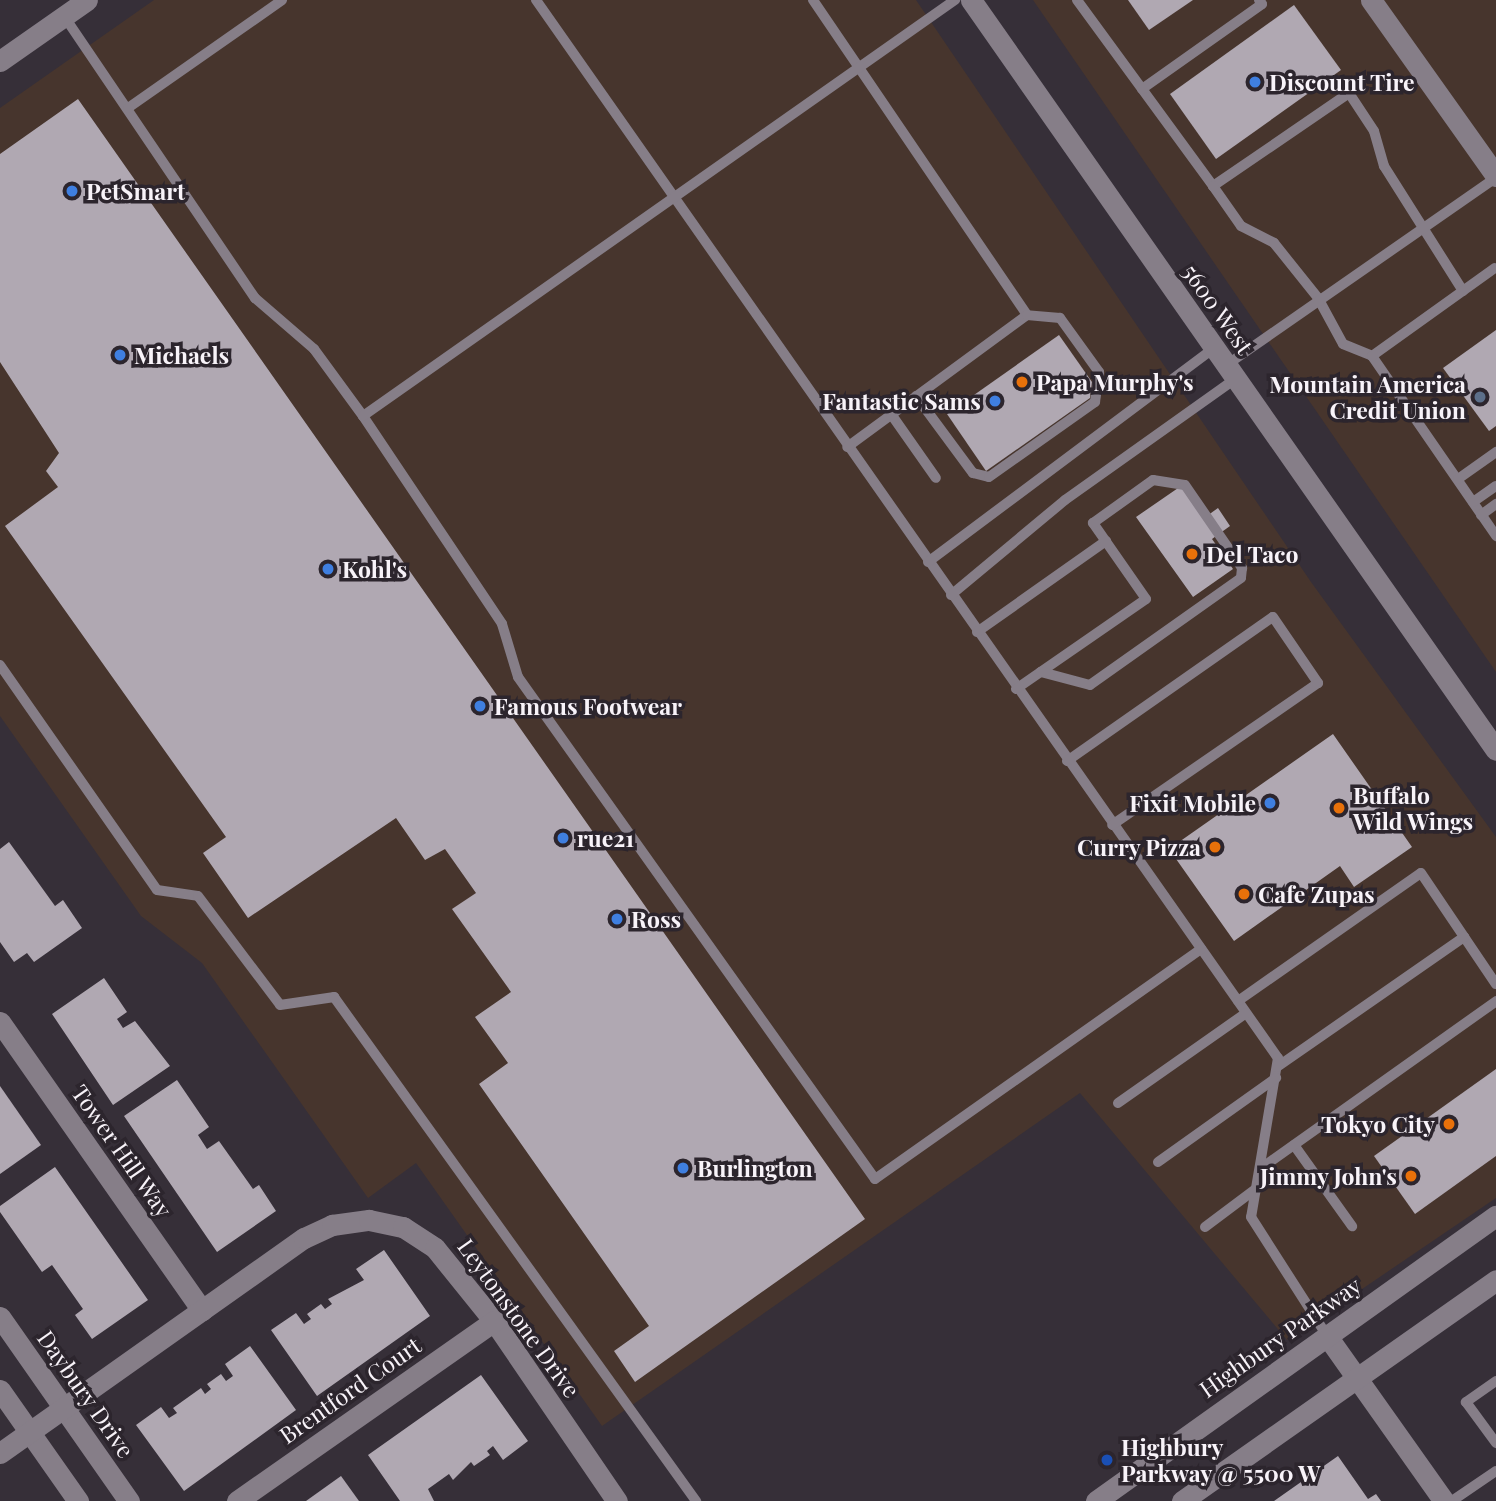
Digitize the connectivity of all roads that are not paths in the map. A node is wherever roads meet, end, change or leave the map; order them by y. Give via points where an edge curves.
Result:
1 (87, 0) edge
2 (282, 0) edge
3 (813, 0) edge
4 (955, 0) edge
5 (971, 0) edge
6 (1077, 0) edge
7 (1259, 0) edge
8 (1371, 0) edge
9 (540, 1) edge
10 (64, 16) junction
11 (0, 61) edge
12 (860, 68) junction
13 (1142, 89) junction
14 (128, 108) junction
15 (1496, 177) edge
16 (1213, 186) junction
17 (674, 198) junction
18 (1424, 227) junction
19 (1495, 268) edge
20 (1463, 291) junction
21 (1318, 298) junction
22 (1027, 314) junction
23 (1372, 356) junction
24 (1225, 365) junction
25 (916, 396) junction
26 (891, 414) junction
27 (363, 416) junction
28 (847, 447) junction
29 (1496, 452) edge
30 (936, 478) dead end
31 (1458, 479) junction
32 (1496, 486) edge
33 (1473, 502) junction
34 (1496, 504) edge
35 (1481, 514) junction
36 (1492, 523) edge
37 (1496, 537) edge
38 (1106, 541) junction
39 (928, 562) junction
40 (951, 594) junction
41 (977, 632) junction
42 (0, 665) edge
43 (1041, 672) junction
44 (1016, 689) junction
45 (1496, 750) edge
46 (1067, 761) junction
47 (1112, 825) junction
48 (1464, 937) junction
49 (1201, 949) junction
50 (1496, 984) edge
51 (1238, 1001) junction
52 (1496, 1001) edge
53 (1245, 1013) junction
54 (0, 1022) edge
55 (1277, 1072) junction
56 (1118, 1102) dead end
57 (1294, 1145) junction
58 (1158, 1162) dead end
59 (1260, 1169) junction
60 (1257, 1188) junction
61 (1496, 1216) edge
62 (1352, 1226) dead end
63 (1205, 1227) dead end
64 (1496, 1280) edge
65 (202, 1310) junction
66 (0, 1317) edge
67 (494, 1321) junction
68 (1327, 1336) junction
69 (1357, 1378) junction
70 (1496, 1381) edge
71 (0, 1390) edge
72 (63, 1408) junction
73 (29, 1432) junction
74 (1496, 1443) edge
75 (0, 1452) edge
76 (1496, 1471) edge
77 (78, 1501) edge
78 (129, 1501) edge
79 (237, 1501) edge
80 (617, 1501) edge
81 (696, 1501) edge
82 (1096, 1501) edge
83 (1182, 1501) edge
84 (1444, 1501) edge
85 (1452, 1501) edge

1 - 10 street
2 - 14 lane
3 - 12 lane
4 - 12 lane
5 - 24 street, 5600 West
6 - 13 lane
7 - 13 lane via 1262,4
8 - 15 street
9 - 17 lane
10 - 11 street
10 - 14 lane
12 - 17 lane
12 - 22 lane
13 - 16 lane
14 - 27 lane via 255,298 314,349
15 - 18 lane
16 - 18 lane via 1349,93 1374,131 1384,166
16 - 21 lane via 1241,226 1274,243
17 - 27 lane
17 - 28 lane
18 - 20 lane
18 - 21 lane
19 - 20 lane
20 - 23 lane
21 - 23 lane via 1343,344
21 - 24 lane
22 - 25 lane
22 - 25 lane via 1060,318 1099,372 1095,402 989,477 973,473
23 - 31 lane
24 - 39 lane
24 - 40 lane
24 - 45 street, 5600 West
25 - 26 lane
26 - 28 lane
26 - 30 lane
27 - 49 lane via 502,624 518,677 875,1179
28 - 39 lane
29 - 31 lane
31 - 33 lane
32 - 33 lane
33 - 35 lane
34 - 35 lane
35 - 36 lane
36 - 37 lane
38 - 41 lane
38 - 43 lane via 1146,599
38 - 43 lane via 1093,523 1153,480 1173,479 1185,485 1207,516 1242,568 1241,579 1090,685
39 - 40 lane
40 - 41 lane
41 - 44 lane
42 - 81 lane via 157,890 198,896 280,1005 334,997
43 - 44 lane
44 - 46 lane
46 - 47 lane
46 - 47 lane via 1273,617 1318,682
47 - 49 lane
48 - 50 lane
48 - 51 lane via 1421,873
48 - 55 lane
49 - 51 lane
51 - 53 lane
52 - 57 lane
53 - 55 lane via 1278,1058
53 - 56 lane
54 - 65 street, Tower Hill Way
55 - 58 lane
55 - 59 lane
57 - 59 lane
57 - 62 lane
59 - 60 lane
60 - 63 lane
60 - 68 lane via 1251,1217
61 - 68 street, Highbury Parkway
64 - 69 street
65 - 67 street, Leytonstone Drive via 318,1231 369,1220 424,1238
65 - 72 street, Leytonstone Drive
66 - 72 street, Daybury Drive
67 - 79 street, Brentford Court
67 - 80 street, Leytonstone Drive
68 - 69 street
68 - 82 street, Highbury Parkway
69 - 83 street
69 - 84 street
70 - 74 lane via 1466,1402
71 - 73 street
72 - 73 street, Leytonstone Drive
72 - 78 street, Daybury Drive
73 - 75 street, Leytonstone Drive
73 - 77 street
76 - 85 lane

